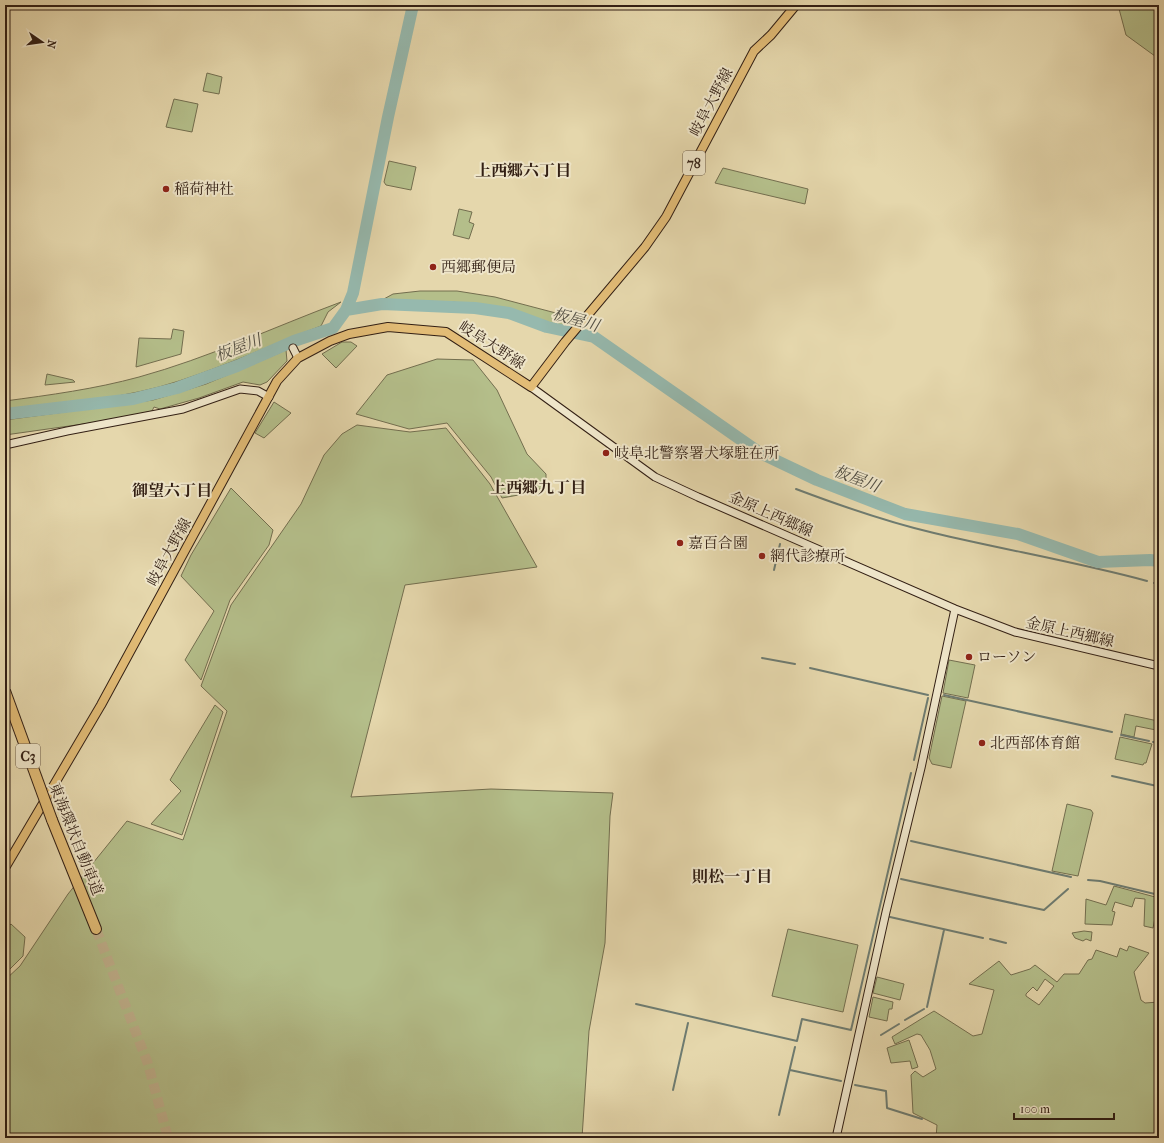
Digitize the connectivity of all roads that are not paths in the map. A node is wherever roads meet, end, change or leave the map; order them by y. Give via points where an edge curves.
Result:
1 (796, 5) edge
2 (293, 348) dead end
3 (298, 358) junction
4 (531, 387) junction
5 (269, 397) junction
6 (5, 445) edge
7 (955, 609) junction
8 (1159, 666) edge
9 (5, 691) edge
10 (5, 868) edge
11 (96, 929) tunnel mouth
12 (836, 1138) edge

1 - 4 main road, 岐阜大野線 / 78 via 754,51 666,217 645,247 565,342
2 - 3 street
3 - 4 main road, 岐阜大野線 via 330,341 370,330 388,327 446,332
3 - 5 main road, 岐阜大野線 via 277,381
4 - 7 street, 金原上西郷線 via 655,477
5 - 6 street via 258,391 240,389 183,409 67,430
5 - 10 main road, 岐阜大野線 via 101,705
7 - 8 street, 金原上西郷線 via 1015,632
7 - 12 street
9 - 11 highway, 東海環状自動車道 / C3, bridge via 52,820

